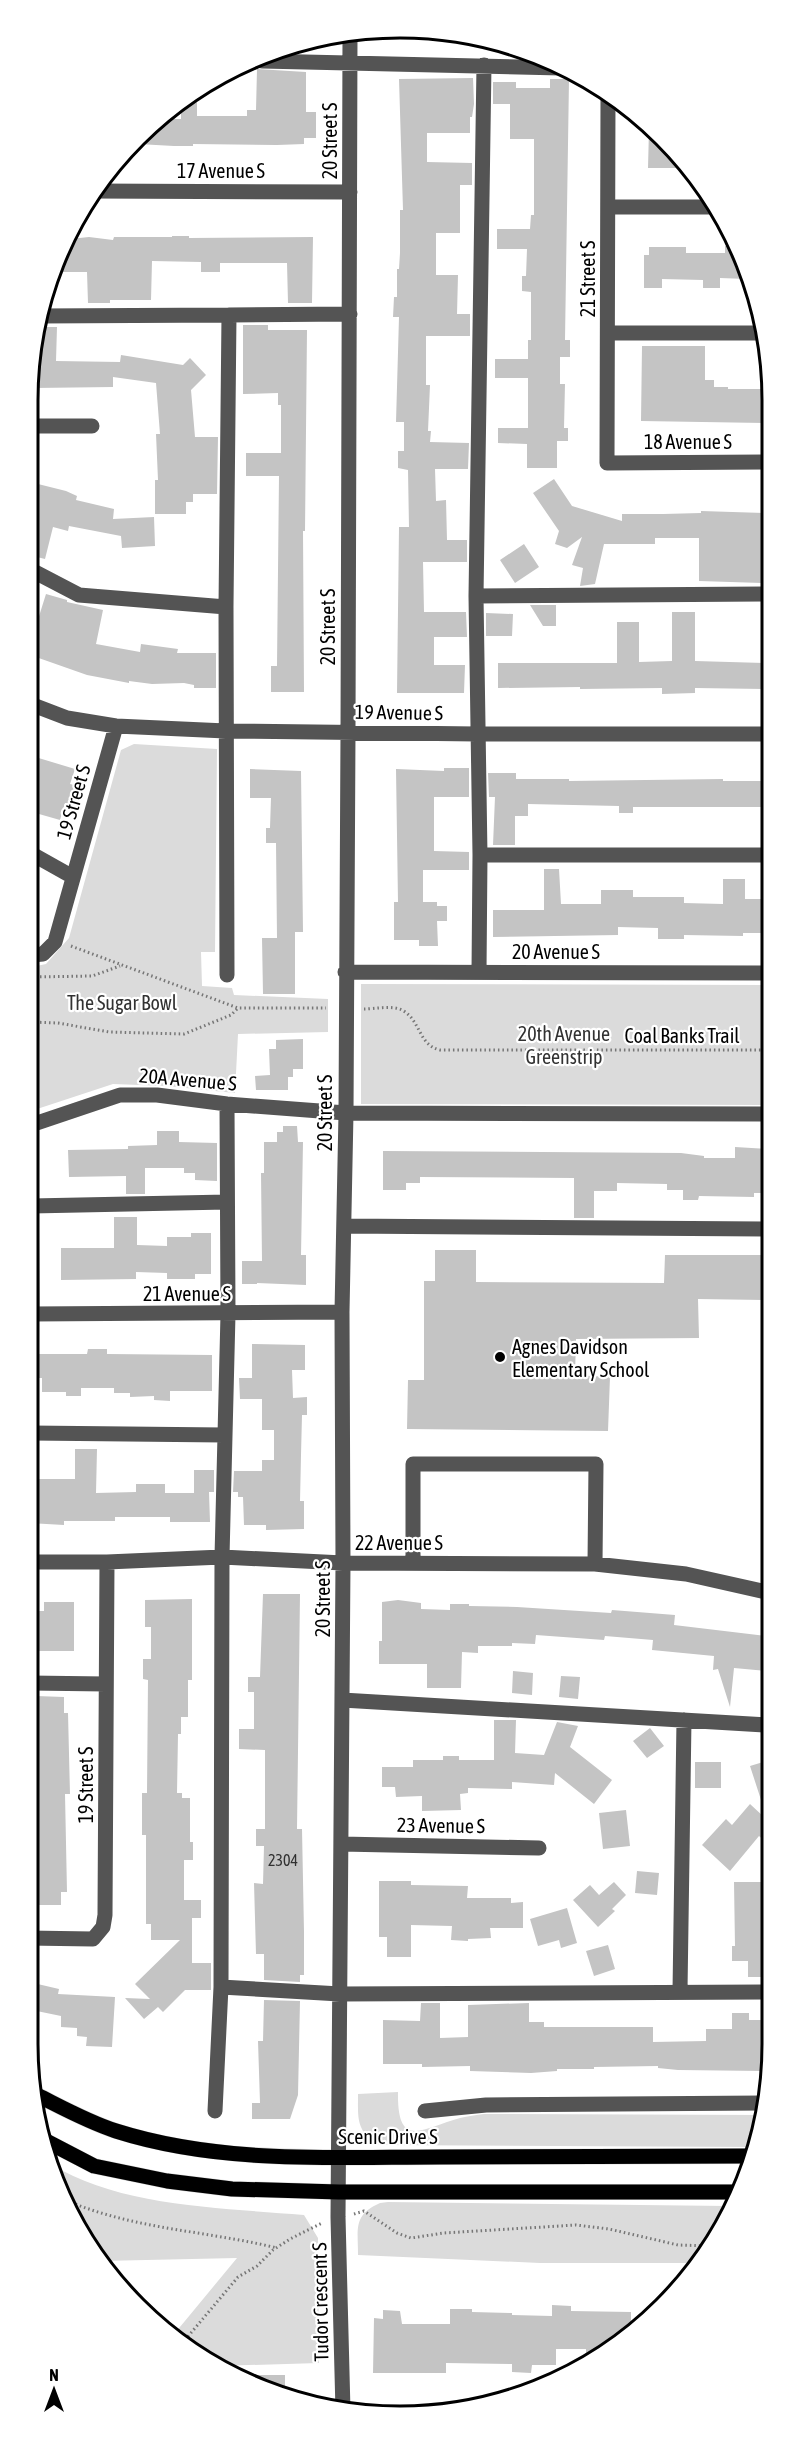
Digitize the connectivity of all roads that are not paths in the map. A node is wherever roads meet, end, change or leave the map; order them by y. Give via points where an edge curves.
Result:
1 (350, 41) edge
2 (271, 61) edge
3 (350, 63) junction
4 (484, 65) junction
5 (543, 67) edge
6 (608, 104) edge
7 (104, 191) edge
8 (350, 192) junction
9 (609, 207) junction
10 (706, 207) edge
11 (350, 314) junction
12 (229, 315) junction
13 (47, 316) edge
14 (608, 333) junction
15 (756, 333) edge
16 (37, 426) edge
17 (92, 426) dead end
18 (762, 462) edge
19 (607, 463) joint
20 (37, 573) edge
21 (762, 594) edge
22 (476, 596) junction
23 (226, 607) junction
24 (37, 707) edge
25 (116, 726) junction
26 (226, 731) junction
27 (348, 732) junction
28 (477, 734) junction
29 (762, 734) edge
30 (480, 855) junction
31 (762, 855) edge
32 (37, 857) edge
33 (73, 877) junction
34 (37, 955) edge
35 (345, 972) junction
36 (479, 972) junction
37 (762, 973) edge
38 (228, 975) dead end
39 (226, 1104) junction
40 (346, 1113) junction
41 (762, 1114) edge
42 (37, 1123) edge
43 (228, 1202) junction
44 (37, 1206) edge
45 (344, 1226) junction
46 (762, 1229) edge
47 (342, 1312) junction
48 (37, 1314) edge
49 (228, 1314) junction
50 (37, 1433) edge
51 (224, 1435) junction
52 (222, 1557) junction
53 (37, 1562) edge
54 (106, 1562) junction
55 (343, 1563) junction
56 (413, 1563) junction
57 (595, 1564) junction
58 (762, 1591) edge
59 (37, 1683) edge
60 (106, 1684) junction
61 (342, 1700) junction
62 (684, 1720) junction
63 (762, 1725) edge
64 (341, 1844) junction
65 (539, 1848) dead end
66 (37, 1938) edge
67 (221, 1987) junction
68 (680, 1991) junction
69 (762, 1992) edge
70 (340, 1994) junction
71 (42, 2097) edge
72 (757, 2103) edge
73 (215, 2111) dead end
74 (425, 2111) dead end
75 (52, 2144) edge
76 (744, 2156) edge
77 (340, 2157) junction
78 (339, 2192) junction
79 (730, 2192) edge
80 (344, 2402) edge

1 - 3 street, 20 Street S
2 - 3 street
3 - 4 street
3 - 8 street, 20 Street S
4 - 5 street
4 - 22 street
6 - 9 street, 21 Street S
7 - 8 street, 17 Avenue S
8 - 11 street, 20 Street S
9 - 10 street
9 - 14 street, 21 Street S
11 - 12 street
11 - 27 street, 20 Street S
12 - 13 street
12 - 23 street
14 - 15 street
14 - 19 street, 21 Street S
16 - 17 street
18 - 19 street, 18 Avenue S
20 - 23 street via 79,595
21 - 22 street
22 - 28 street
23 - 26 street
24 - 25 street, 19 Avenue S via 67,718
25 - 26 street, 19 Avenue S
25 - 33 street, 19 Street S
26 - 27 street, 19 Avenue S
26 - 38 street
27 - 28 street, 19 Avenue S
27 - 35 street, 20 Street S
28 - 29 street, 19 Avenue S
28 - 30 street
30 - 31 street
30 - 36 street
32 - 33 street
33 - 34 street, 19 Street S via 54,942
35 - 36 street, 20 Avenue S
35 - 40 street, 20 Street S
36 - 37 street, 20 Avenue S
39 - 40 street, 20A Avenue S
39 - 42 street, 20A Avenue S via 157,1095 120,1095
39 - 43 street
40 - 41 street
40 - 45 street, 20 Street S
43 - 44 street
43 - 49 street
45 - 46 street
45 - 47 street, 20 Street S
47 - 49 street, 21 Avenue S
47 - 55 street, 20 Street S
48 - 49 street, 21 Avenue S
49 - 51 street
50 - 51 street
51 - 52 street
52 - 54 street, 22 Avenue S
52 - 55 street, 22 Avenue S
52 - 67 street
53 - 54 street, 22 Avenue S
54 - 60 street, 19 Street S
55 - 56 street, 22 Avenue S
55 - 61 street, 20 Street S
56 - 57 street, 22 Avenue S
56 - 57 street via 413,1464 596,1464
57 - 58 street, 22 Avenue S via 686,1574
59 - 60 street
60 - 66 street, 19 Street S via 103,1928 93,1939
61 - 62 street
61 - 64 street, 20 Street S
62 - 63 street
62 - 68 street
64 - 65 street, 23 Avenue S
64 - 70 street, 20 Street S
67 - 70 street
67 - 73 street
68 - 69 street
68 - 70 street
70 - 77 street, 20 Street S
71 - 77 main road, Scenic Drive S via 116,2131 163,2143 220,2153
72 - 74 street, Scenic Drive S via 486,2104
75 - 78 main road via 94,2166 168,2181 232,2189
76 - 77 main road, Scenic Drive S
77 - 78 street, 20 Street S
78 - 79 main road
78 - 80 street, Tudor Crescent S

